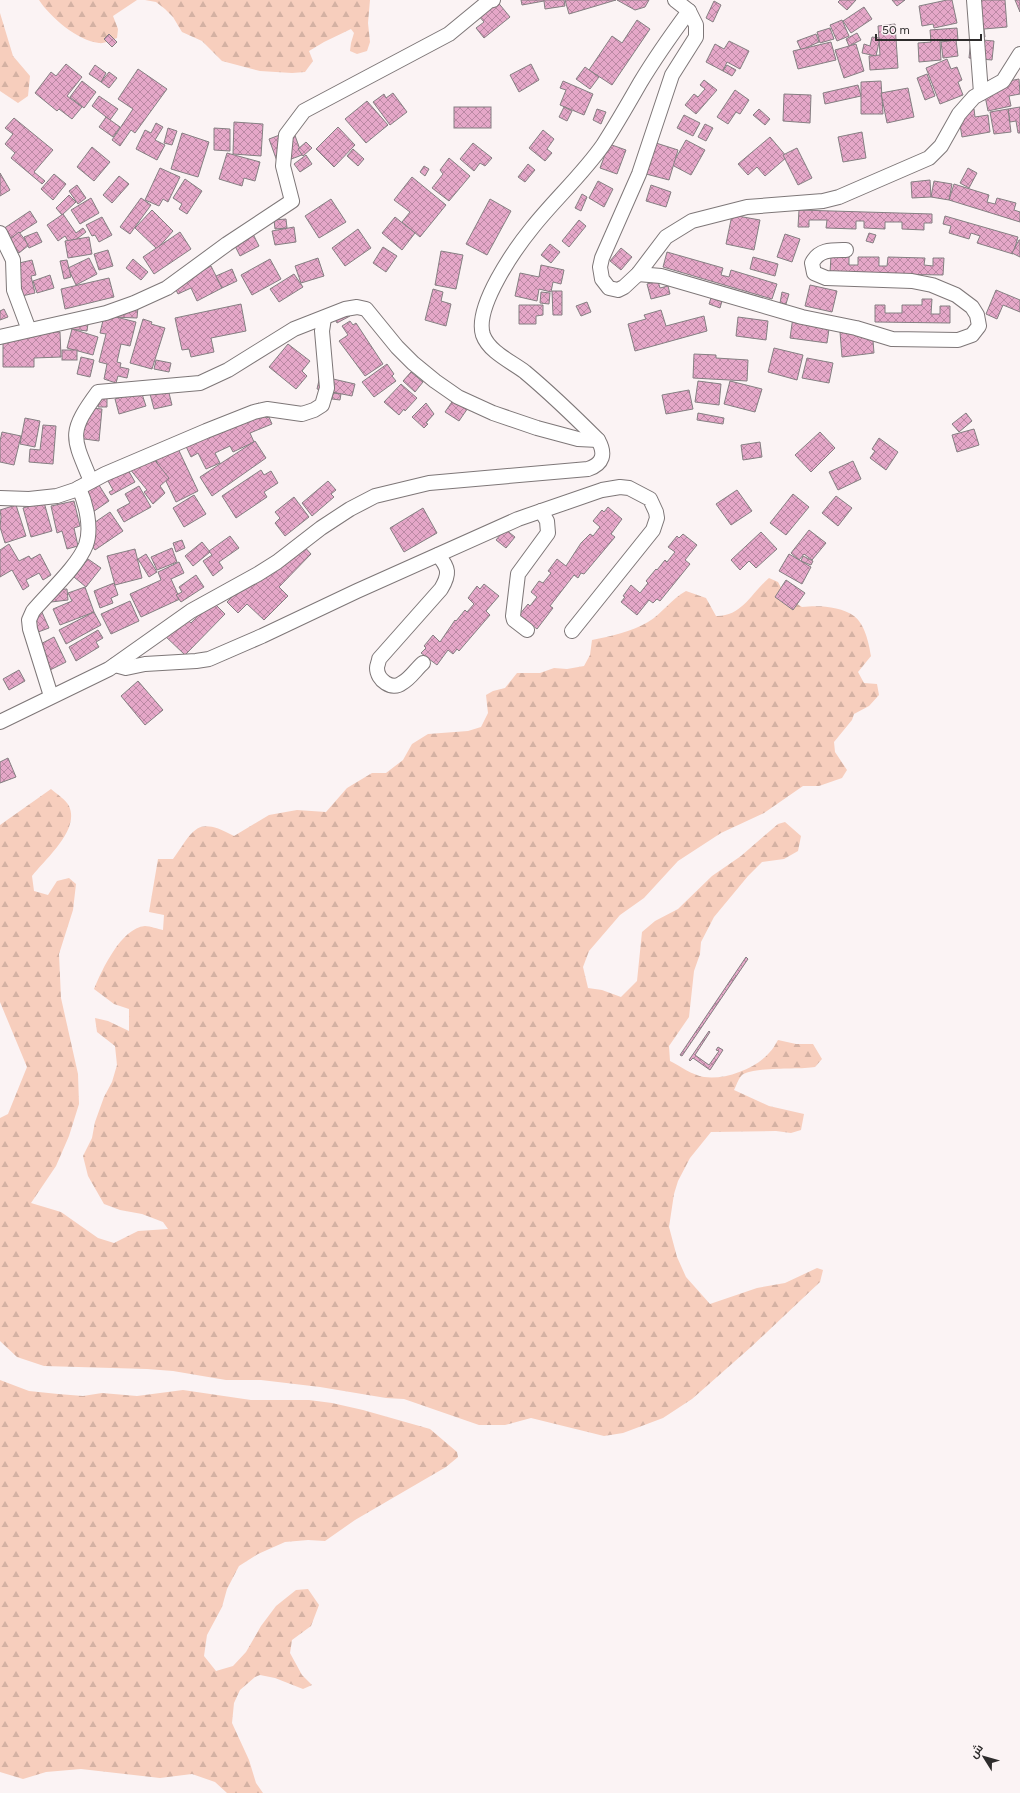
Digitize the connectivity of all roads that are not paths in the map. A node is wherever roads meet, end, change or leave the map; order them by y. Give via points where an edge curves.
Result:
1 (493, 0) edge
2 (675, 0) edge
3 (974, 0) edge
4 (689, 11) junction
5 (1020, 54) edge
6 (981, 93) junction
7 (0, 233) edge
8 (846, 250) dead end
9 (638, 274) junction
10 (324, 318) junction
11 (29, 330) junction
12 (0, 337) edge
13 (598, 440) junction
14 (91, 481) junction
15 (79, 488) junction
16 (0, 498) edge
17 (541, 511) junction
18 (438, 555) junction
19 (526, 630) dead end
20 (572, 632) dead end
21 (423, 663) dead end
22 (115, 665) junction
23 (51, 696) junction
24 (0, 722) edge

1 - 11 street via 449,34 304,111 286,134 283,166 292,201 167,288 106,313
2 - 4 street
3 - 6 street
4 - 9 street via 696,25 696,37 672,75 639,174 600,267 604,284 613,290 624,287
4 - 13 street via 602,145 573,183 532,227 519,246 489,296 483,314 483,335 491,348 525,373
5 - 6 street via 1008,76
6 - 9 street via 974,96 959,114 941,146 929,158 839,197 822,201 747,207 692,221 666,237
7 - 11 street via 13,260 14,290
8 - 9 street via 820,253 812,263 814,273 826,278 918,282 942,289 956,295 972,307 978,319 977,329 969,337 958,340 892,339 856,328 802,317 661,276
10 - 13 street via 357,307 366,309 413,363 458,397 493,414 537,428 578,439
10 - 14 street via 322,331 327,388 322,405 302,414 267,409 254,412
10 - 14 street via 294,329 228,370 200,383 98,392 79,420 76,430 77,447
11 - 12 street
13 - 22 street via 603,458 595,467 588,469 430,483 375,496 350,508 258,574 191,611
14 - 15 street
15 - 16 street via 57,496 29,499
15 - 23 street via 89,528 86,545 78,561 33,611 29,620
17 - 18 street
17 - 19 street via 547,521 548,533 521,570 517,581 513,616
17 - 20 street via 602,490 620,487 637,491 650,499 656,512 653,530
18 - 21 street via 448,570 448,577 442,589 379,659 377,669 382,680 396,686 402,684
18 - 22 street via 209,659 126,668
22 - 23 street
23 - 24 street

